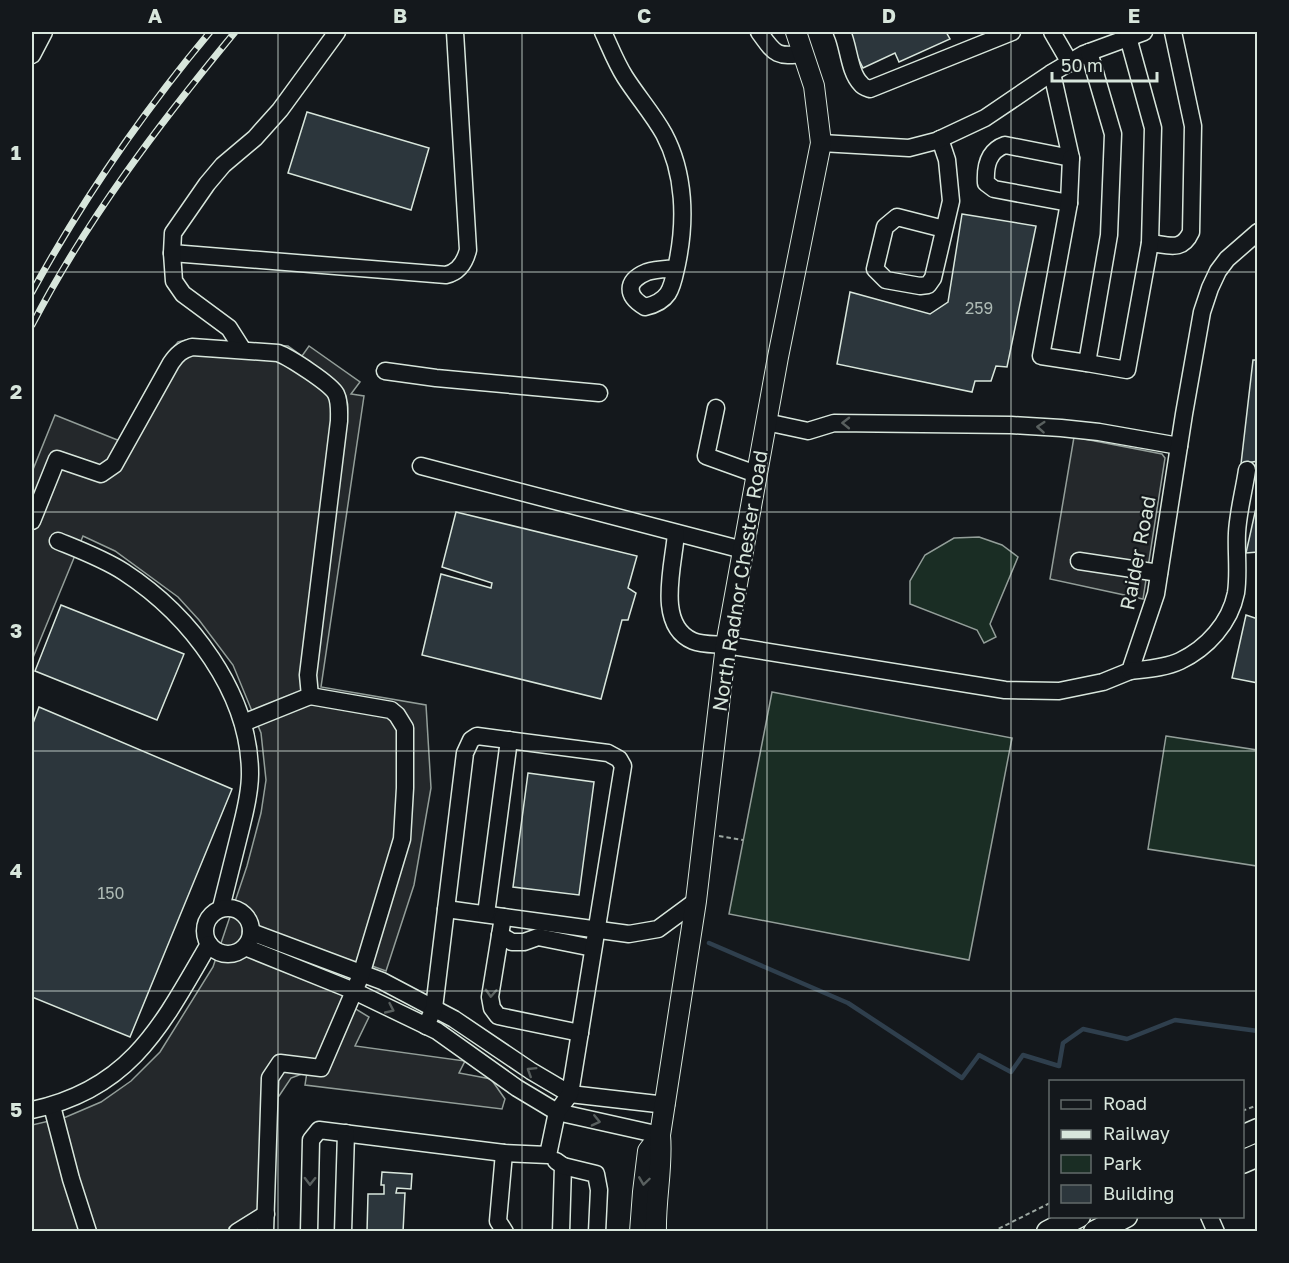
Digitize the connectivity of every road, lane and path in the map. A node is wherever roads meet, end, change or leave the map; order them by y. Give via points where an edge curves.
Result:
1 (44, 32) edge
2 (337, 32) edge
3 (455, 32) edge
4 (603, 32) edge
5 (759, 32) edge
6 (796, 32) edge
7 (842, 32) edge
8 (1011, 32) edge
9 (1052, 32) edge
10 (1144, 32) edge
11 (1173, 32) edge
12 (1128, 37) junction
13 (1089, 52) junction
14 (804, 54) junction
15 (32, 56) edge
16 (1070, 63) junction
17 (1052, 73) junction
18 (940, 139) junction
19 (821, 143) junction
20 (1071, 158) junction
21 (1069, 203) junction
22 (944, 228) junction
23 (1257, 232) edge
24 (1150, 243) junction
25 (172, 253) junction
26 (676, 268) dead end
27 (243, 350) junction
28 (1087, 363) junction
29 (385, 371) dead end
30 (599, 393) dead end
31 (716, 408) dead end
32 (766, 422) junction
33 (1179, 446) junction
34 (421, 466) dead end
35 (1247, 470) dead end
36 (756, 474) junction
37 (32, 521) edge
38 (676, 533) junction
39 (58, 541) dead end
40 (742, 550) junction
41 (1079, 561) dead end
42 (1159, 573) junction
43 (726, 645) junction
44 (1130, 671) junction
45 (310, 696) junction
46 (243, 723) junction
47 (509, 740) junction
48 (704, 834) junction
49 (743, 840) dead end
50 (696, 901) junction
51 (221, 908) junction
52 (446, 909) junction
53 (486, 914) junction
54 (503, 917) junction
55 (596, 929) junction
56 (500, 935) junction
57 (248, 940) junction
58 (209, 944) junction
59 (286, 945) junction
60 (593, 948) junction
61 (325, 961) junction
62 (280, 962) junction
63 (361, 975) junction
64 (317, 978) junction
65 (354, 991) junction
66 (434, 1008) junction
67 (426, 1026) junction
68 (580, 1033) junction
69 (570, 1094) junction
70 (666, 1105) junction
71 (52, 1106) junction
72 (32, 1110) edge
73 (557, 1112) junction
74 (346, 1133) junction
75 (660, 1135) junction
76 (504, 1153) junction
77 (548, 1155) junction
78 (563, 1166) junction
79 (1049, 1204) edge
80 (266, 1214) junction
81 (1075, 1218) edge
82 (1122, 1218) edge
83 (1210, 1218) edge
84 (88, 1232) edge
85 (237, 1232) edge
86 (265, 1232) edge
87 (309, 1232) edge
88 (343, 1232) edge
89 (505, 1232) edge
90 (561, 1232) edge
91 (597, 1232) edge
92 (640, 1232) edge
93 (656, 1232) edge
94 (993, 1232) edge
95 (1048, 1232) edge
96 (1095, 1232) edge
97 (1216, 1232) edge

1 - 15 street
2 - 25 street via 280,110 207,184 173,233
3 - 25 street via 468,250 459,269 446,275
4 - 26 street via 675,161 683,217
5 - 14 street via 774,51 784,56
6 - 14 main road, North Radnor Chester Road
7 - 8 street via 852,68 861,84 870,89
9 - 16 street
10 - 12 street
11 - 24 street via 1193,126 1191,232 1179,246
12 - 13 street
12 - 24 street via 1153,128
13 - 16 street
13 - 28 street via 1113,134 1109,235
14 - 19 main road, North Radnor Chester Road via 814,86
16 - 17 street
17 - 18 street via 985,118
17 - 20 street
18 - 19 street via 909,148
18 - 22 street via 951,178 951,201
19 - 32 main road, North Radnor Chester Road
20 - 21 street
20 - 21 street via 1005,145 991,153 985,175 986,183 994,189
21 - 28 street via 1041,356
22 - 22 street via 928,285 886,280 875,269 885,227 897,218
23 - 33 street, Raider Road via 1227,259 1210,288 1202,312
24 - 28 street via 1127,370
25 - 27 street via 174,281 183,294 229,328
27 - 37 street via 182,350 114,465 101,474 57,459
27 - 45 street via 288,357 335,391 339,403 308,675
29 - 30 street
31 - 36 street via 706,456
33 -> 32 street via 1099,432 1011,425 834,423 808,432
32 - 36 main road, North Radnor Chester Road
33 - 42 street, Raider Road
34 - 38 street
35 - 44 street via 1237,533 1235,594 1225,622 1207,644 1179,662
36 - 40 main road, North Radnor Chester Road
38 - 40 street
38 - 43 street via 669,610 678,630 693,642
39 - 46 street via 110,564 174,613 208,655
40 - 43 main road, North Radnor Chester Road
41 - 42 street
42 - 44 street, Raider Road via 1156,594
43 - 44 street via 1005,690 1059,691 1103,682
43 - 48 main road, North Radnor Chester Road
45 - 46 street
45 - 63 street via 390,710 405,728 402,839
46 - 51 street via 250,783
47 - 52 street via 477,736 465,753
47 - 53 street
47 - 55 street via 608,753 619,759 622,766
48 - 49 path
48 - 50 main road, North Radnor Chester Road
50 - 55 street via 652,931 629,934
50 - 70 main road, North Radnor Chester Road
51 - 57 street via 243,913 248,919
51 - 58 street via 206,923
52 - 53 street
52 - 66 street
53 - 54 street
54 - 55 street
54 - 56 street
55 - 60 street
56 - 60 street via 512,942 538,937
56 -> 68 street via 490,997 498,1016
57 - 58 street via 236,953 228,954
57 - 59 street
57 - 62 street
58 - 71 street via 165,1018 135,1056 108,1080
59 - 61 street
59 - 62 street
60 - 68 street
61 - 63 street
61 - 64 street
62 - 64 street
63 - 65 street
63 - 66 street via 382,981
64 - 65 street
65 -> 67 street
65 - 80 street via 321,1068 280,1063 270,1078
66 - 67 street
69 -> 66 street
67 - 73 street
68 - 69 street
69 - 70 street
69 - 73 street
70 - 75 main road, North Radnor Chester Road
71 - 72 street
71 - 84 street
73 -> 75 street
73 - 77 street
74 - 76 street
74 -> 87 street via 324,1130 316,1132 311,1140
74 - 88 street
75 -> 92 main road, North Radnor Chester Road via 648,1151
75 - 93 main road, North Radnor Chester Road
76 - 77 street
76 - 89 street via 498,1221
77 - 78 street
78 - 90 street
78 - 91 street via 596,1174
79 - 94 path
80 - 85 street
80 - 86 street
81 - 95 highway
82 - 96 highway
83 - 97 street

